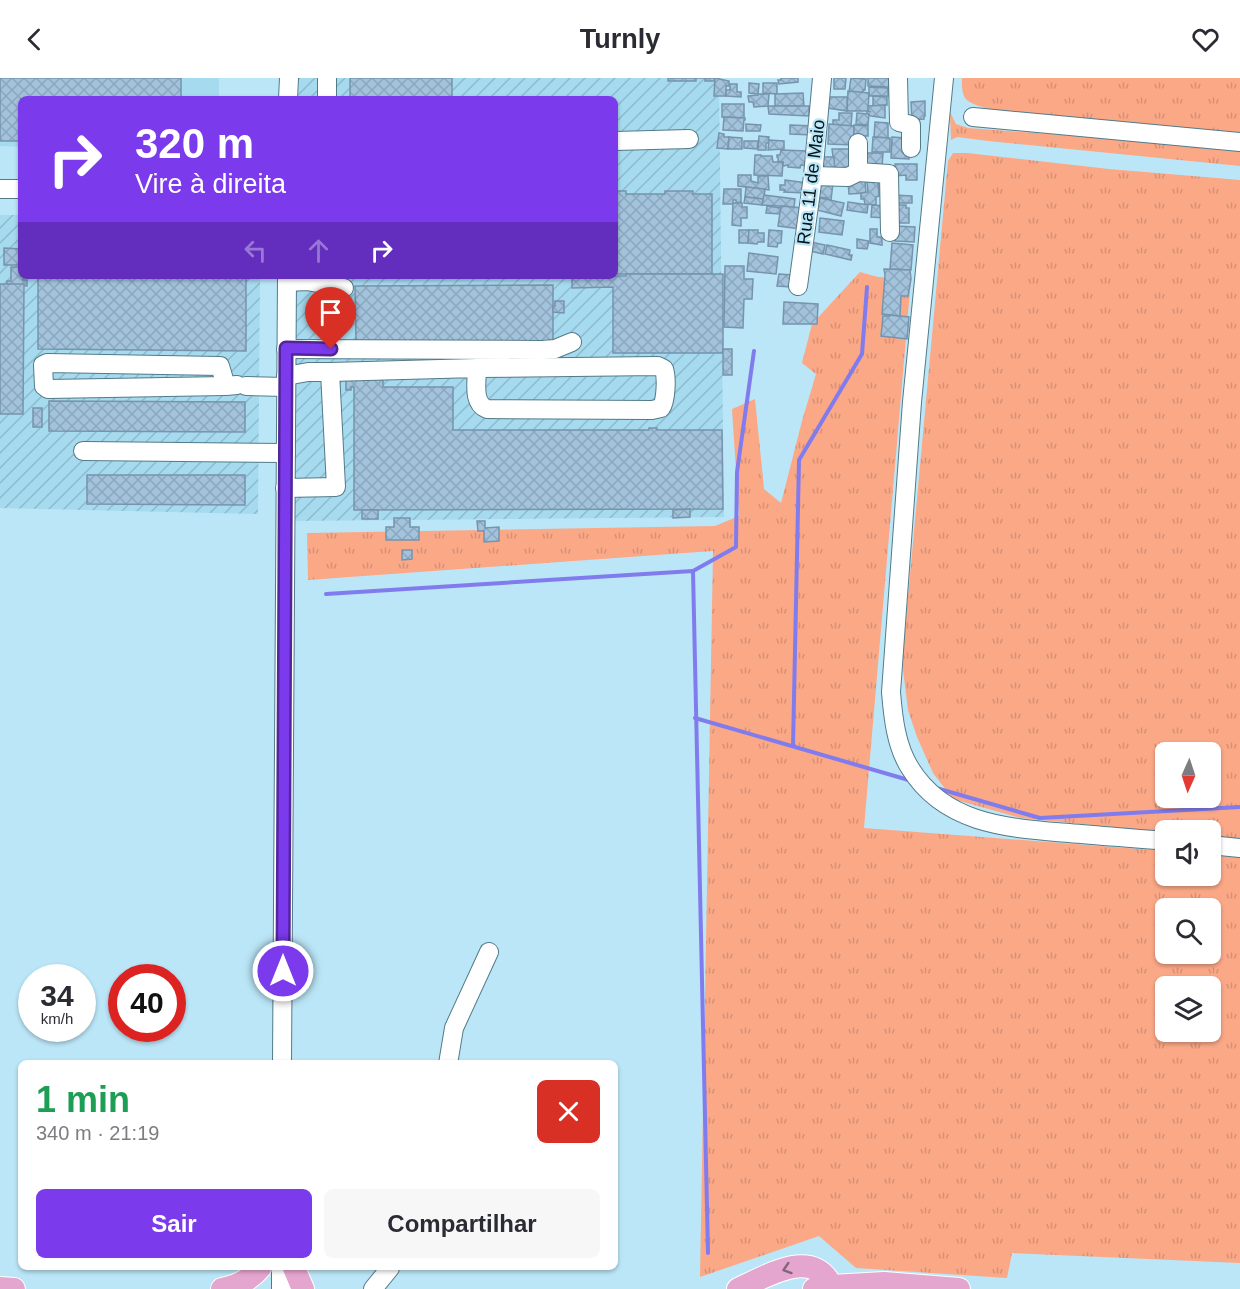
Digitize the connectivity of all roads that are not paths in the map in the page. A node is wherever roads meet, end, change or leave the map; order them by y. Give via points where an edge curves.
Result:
1 (289, 78) edge
2 (327, 78) edge
3 (822, 78) edge
4 (898, 78) edge
5 (944, 78) edge
6 (288, 96) edge
7 (327, 96) edge
8 (973, 117) dead end
9 (689, 139) dead end
10 (618, 141) edge
11 (858, 142) dead end
12 (1240, 142) edge
13 (911, 148) dead end
14 (858, 172) junction
15 (813, 176) junction
16 (890, 232) dead end
17 (287, 279) edge
18 (798, 286) dead end
19 (344, 288) dead end
20 (572, 342) dead end
21 (286, 348) junction
22 (477, 368) junction
23 (330, 372) junction
24 (286, 381) junction
25 (236, 386) junction
26 (83, 451) dead end
27 (286, 453) junction
28 (285, 488) junction
29 (1155, 840) edge
30 (1221, 846) edge
31 (1240, 848) edge
32 (489, 952) dead end
33 (282, 1060) edge
34 (449, 1060) edge
35 (258, 1270) edge
36 (281, 1270) edge
37 (295, 1270) edge
38 (388, 1270) edge
39 (0, 1288) edge
40 (826, 1288) edge
41 (14, 1289) edge
42 (222, 1289) edge
43 (281, 1289) edge
44 (303, 1289) edge
45 (373, 1289) edge
46 (738, 1289) edge
47 (959, 1289) edge

1 - 6 street
2 - 7 street
3 - 15 street, Rua 11 de Maio
4 - 13 street via 899,122 910,125
5 - 29 street via 912,402 891,692 899,742 909,767 931,795 991,824
8 - 12 street
9 - 10 street
11 - 14 street
14 - 15 street via 848,177
14 - 16 street via 889,174
15 - 18 street, Rua 11 de Maio
17 - 19 street
17 - 21 street
20 - 21 street via 542,350
21 - 24 street
22 - 22 street via 658,366 666,374 664,404 652,410 487,409 477,400
22 - 23 street
23 - 24 street via 308,372
23 - 28 street via 336,487
24 - 25 street
24 - 27 street
25 - 25 street via 48,389 44,386 43,365 220,366
26 - 27 street
27 - 28 street
28 - 33 street
30 - 31 street
32 - 34 street via 454,1028
35 - 42 main road via 237,1286
36 - 43 street
37 - 44 main road
38 - 45 street
39 - 41 main road
40 -> 46 main road via 824,1275 803,1265 791,1266
40 - 47 main road via 884,1283

